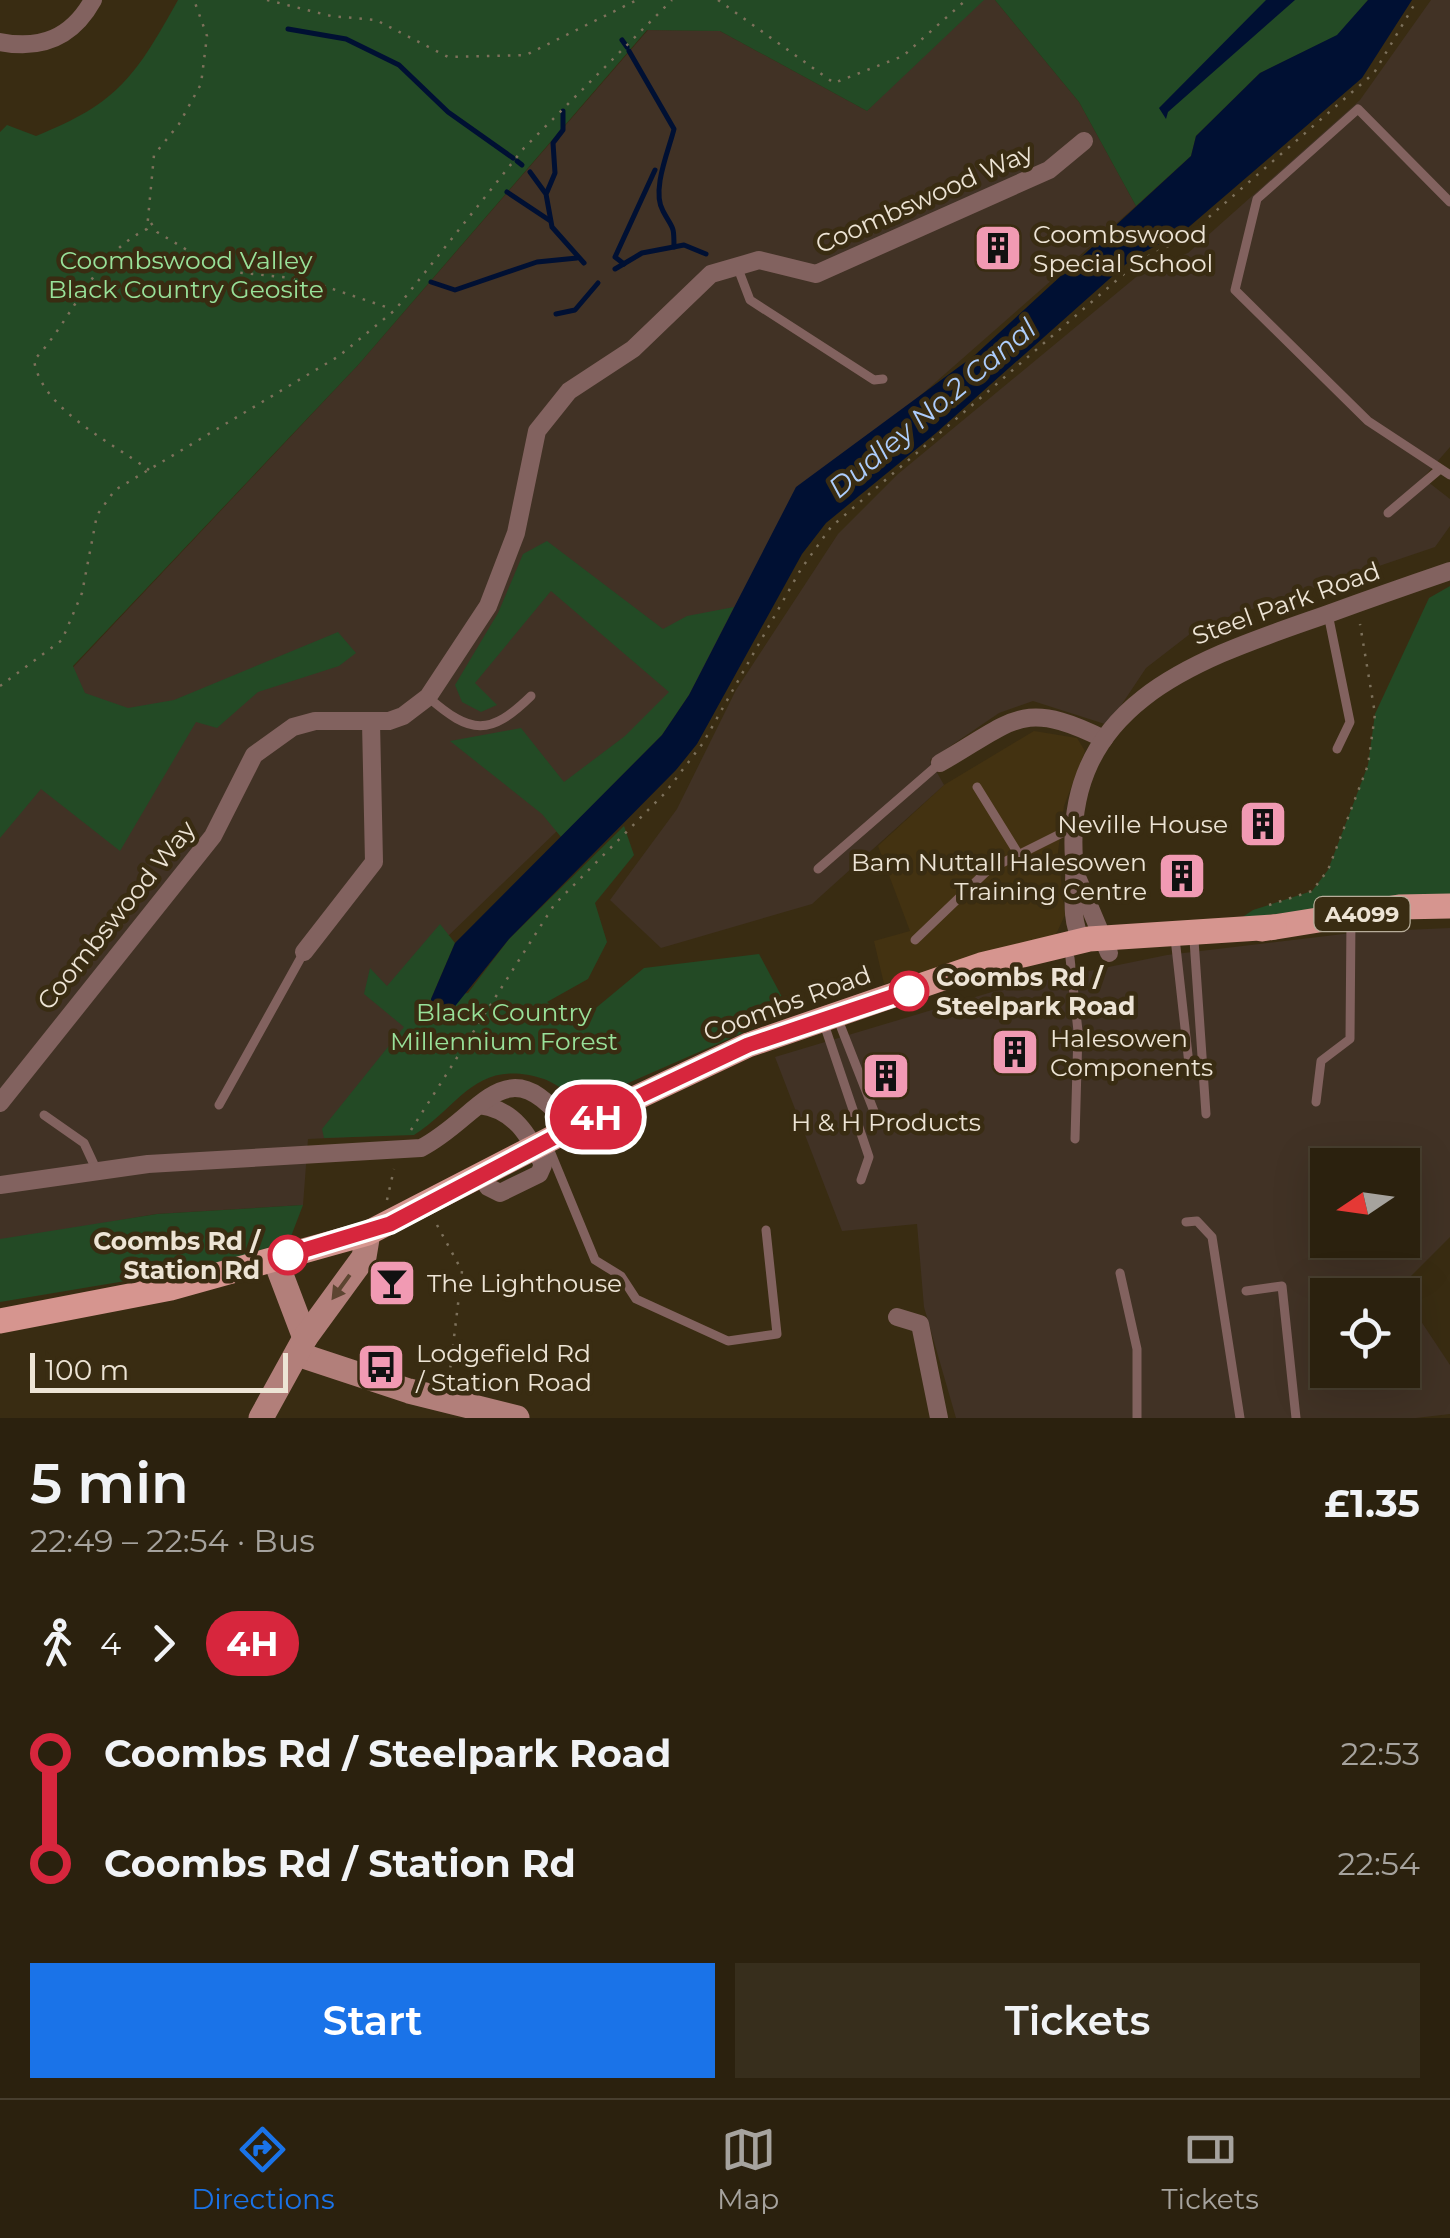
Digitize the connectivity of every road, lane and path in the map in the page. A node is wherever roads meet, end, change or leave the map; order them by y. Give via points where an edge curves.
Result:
1 (94, 0) edge
2 (194, 0) edge
3 (267, 0) edge
4 (637, 0) edge
5 (672, 0) edge
6 (718, 0) edge
7 (966, 0) edge
8 (1417, 0) edge
9 (8, 43) edge
10 (1084, 141) dead end
11 (1450, 202) edge
12 (150, 221) junction
13 (736, 264) junction
14 (395, 310) junction
15 (883, 379) dead end
16 (1440, 468) junction
17 (150, 471) junction
18 (1450, 475) edge
19 (1388, 513) dead end
20 (1450, 570) edge
21 (1356, 603) junction
22 (1328, 614) junction
23 (0, 686) edge
24 (532, 696) dead end
25 (428, 697) junction
26 (371, 722) junction
27 (1104, 739) junction
28 (1337, 748) dead end
29 (940, 764) joint
30 (977, 787) dead end
31 (1072, 828) junction
32 (1020, 854) junction
33 (818, 869) dead end
34 (1075, 872) junction
35 (1450, 906) edge
36 (1271, 916) junction
37 (1350, 916) junction
38 (915, 940) dead end
39 (1141, 941) junction
40 (1187, 941) junction
41 (1086, 944) junction
42 (304, 952) joint
43 (829, 1016) junction
44 (1190, 1073) dead end
45 (1316, 1102) dead end
46 (0, 1104) edge
47 (218, 1105) dead end
48 (480, 1105) junction
49 (1206, 1114) dead end
50 (44, 1115) dead end
51 (879, 1124) dead end
52 (570, 1129) junction
53 (1074, 1139) dead end
54 (541, 1144) junction
55 (398, 1151) junction
56 (96, 1170) junction
57 (861, 1180) dead end
58 (0, 1185) edge
59 (426, 1205) junction
60 (385, 1211) dead end
61 (1186, 1222) dead end
62 (766, 1230) dead end
63 (368, 1233) junction
64 (275, 1258) junction
65 (1120, 1272) dead end
66 (1246, 1290) dead end
67 (897, 1317) dead end
68 (0, 1320) edge
69 (301, 1346) junction
70 (447, 1400) junction
71 (260, 1418) edge
72 (517, 1418) edge
73 (938, 1418) edge
74 (1136, 1418) edge
75 (1240, 1418) edge
76 (1296, 1418) edge

1 - 9 street via 52,41
2 - 12 path via 207,36 201,84 154,155
3 - 4 path via 376,20 448,57 526,55
5 - 14 path via 524,148
6 - 7 path via 834,83 902,56
8 - 55 path via 1374,73 1186,237 1139,261 831,527 800,569 702,744 664,794 554,905
10 - 13 street, Coombswood Way via 1049,170 816,274 759,260
11 - 16 lane via 1358,108 1258,198 1235,290 1368,421
12 - 14 path via 157,232 222,270 303,280
12 - 17 path via 122,241 34,360 36,377 53,400
13 - 15 lane via 750,300 874,380
13 - 25 street, Coombswood Way via 712,274 655,330 551,409 537,432 516,533 488,606
14 - 17 path via 339,356
16 - 18 lane
16 - 19 lane
17 - 23 path via 115,490 97,515 82,593 62,640
20 - 21 street, Steel Park Road
21 - 22 street, Steel Park Road
21 - 36 path via 1375,714 1368,766 1320,880
22 - 27 street, Steel Park Road via 1244,640 1171,676
22 - 28 lane via 1350,722
24 - 25 lane via 498,725 482,728 450,716
25 - 26 street, Coombswood Way via 404,716
26 - 42 street via 374,862
26 - 46 street, Coombswood Way via 293,727 254,755 213,836
27 - 29 street via 1036,714
27 - 31 street, Steel Park Road
29 - 33 lane
30 - 32 lane
31 - 32 lane
31 - 34 street, Steel Park Road
32 - 38 lane via 988,870
34 - 41 street, Steel Park Road
34 - 41 street, Steel Park Road
35 - 37 main road, A4099
36 - 37 main road, A4099
36 - 39 main road, A4099
36 - 40 main road, A4099
37 - 45 lane via 1350,1039 1321,1061
39 - 40 main road, A4099
39 - 41 main road
40 - 44 lane
40 - 49 lane
41 - 43 main road, Coombs Road via 981,965
41 - 53 lane
42 - 47 lane
43 - 51 lane
43 - 52 main road, Coombs Road via 748,1045
43 - 57 lane via 869,1157
48 - 52 street via 505,1088 526,1089
48 - 54 street via 514,1118
48 - 55 street via 443,1137
50 - 56 lane via 84,1143
52 - 54 main road, Coombs Road
54 - 59 main road, Coombs Road
54 - 62 lane via 595,1260 621,1276 636,1299 728,1341 777,1334
55 - 56 street
55 - 60 path
56 - 58 street
59 - 63 main road, Coombs Road
59 - 70 path via 462,1271
61 - 75 lane via 1197,1221 1212,1237
63 - 64 main road, Coombs Road
63 -> 69 street via 364,1257
64 - 68 main road, Coombs Road via 169,1289
64 - 69 street
65 - 74 lane via 1136,1349
66 - 76 lane via 1282,1286
67 - 73 street via 920,1324
69 - 70 street
69 - 71 street
70 - 72 street

